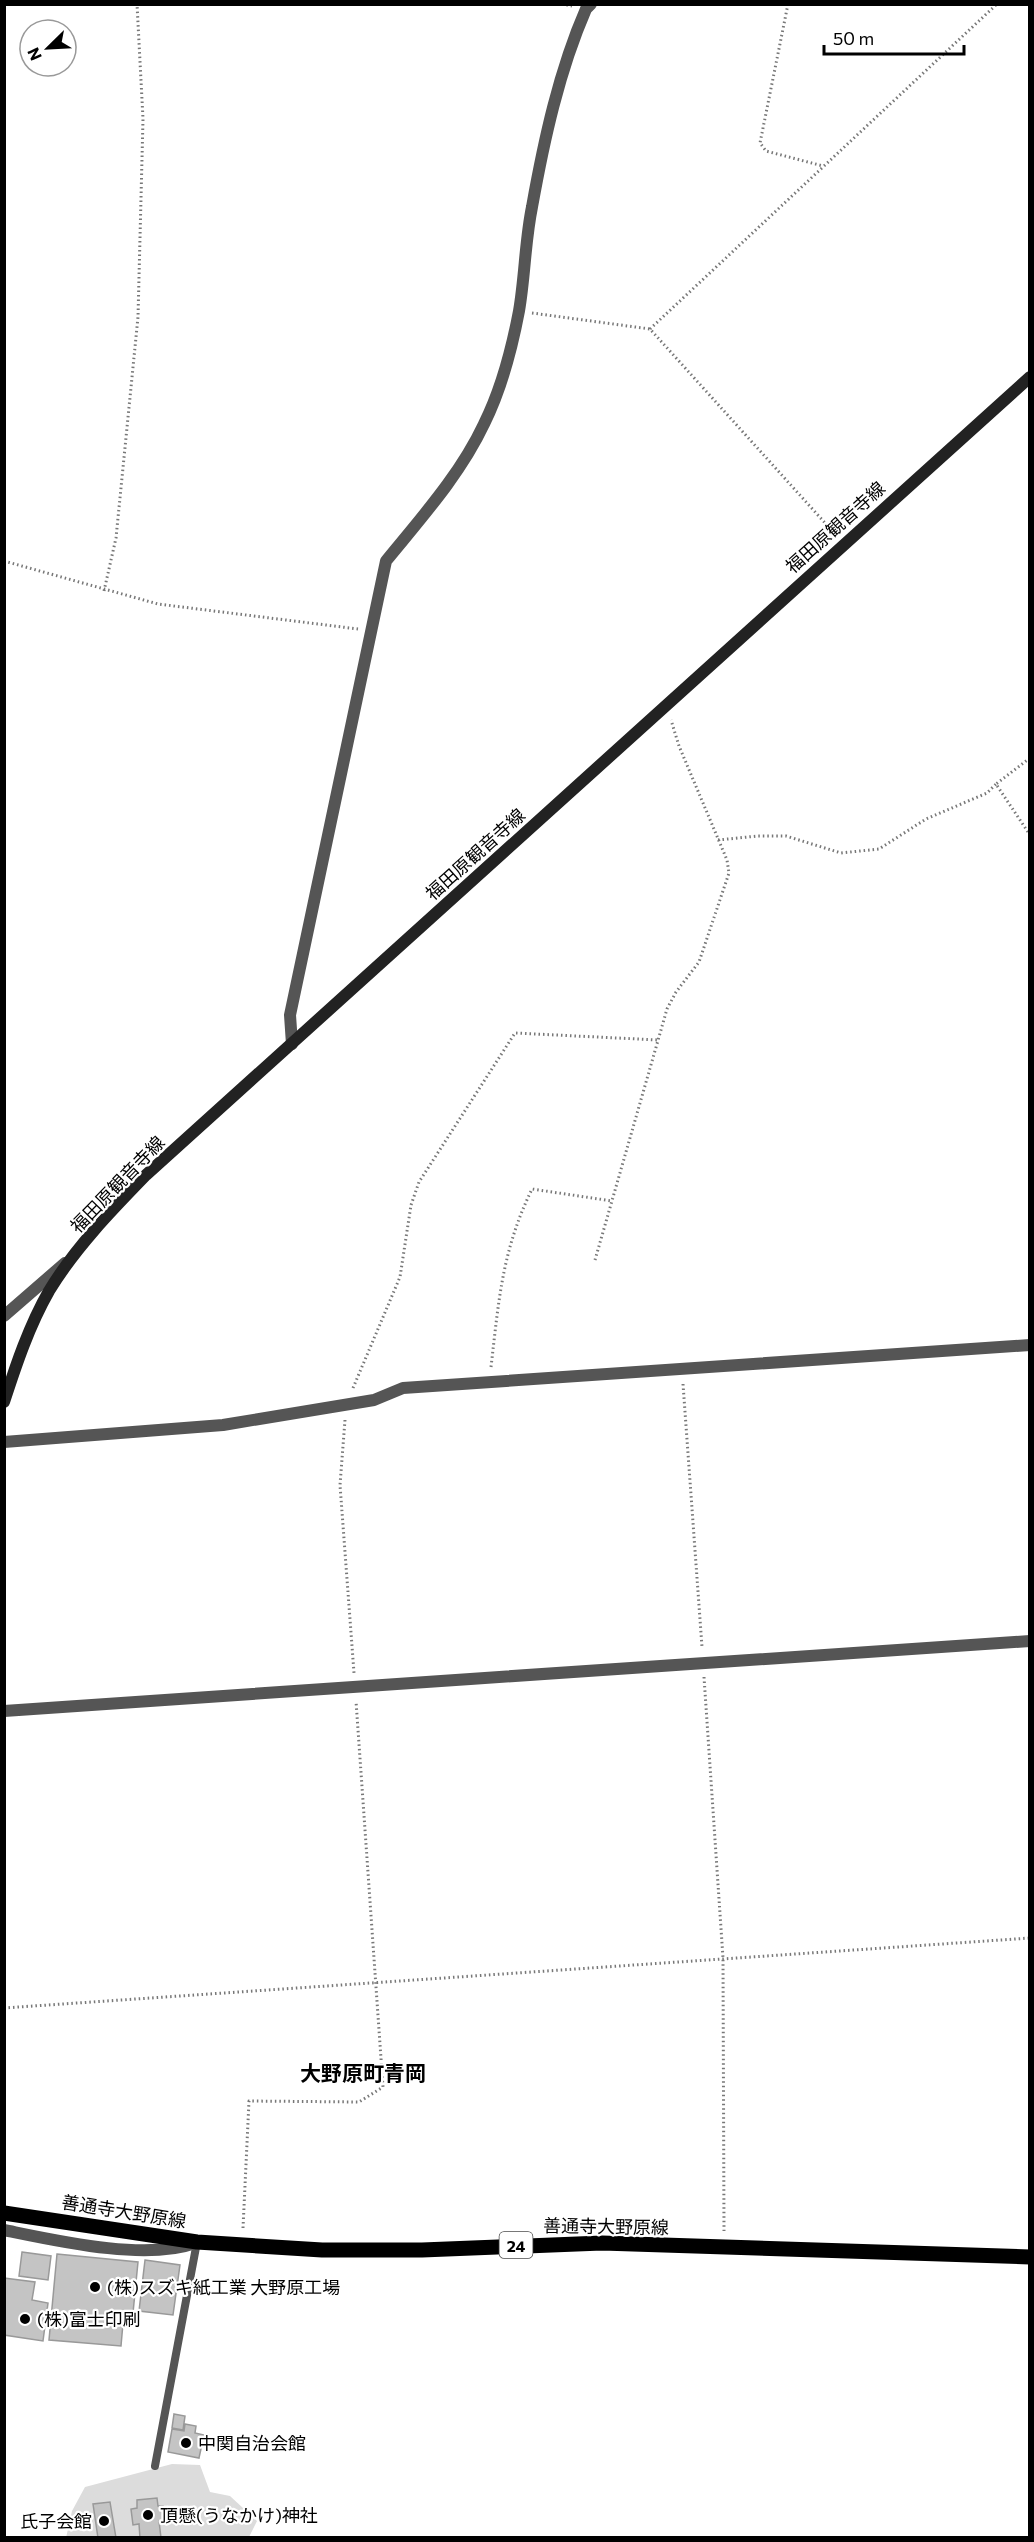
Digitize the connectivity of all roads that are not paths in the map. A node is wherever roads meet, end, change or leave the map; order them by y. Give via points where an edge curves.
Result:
1 (591, 4) edge
2 (1029, 377) edge
3 (292, 1044) junction
4 (71, 1258) junction
5 (4, 1316) edge
6 (1029, 1345) edge
7 (4, 1402) edge
8 (4, 1442) edge
9 (1029, 1641) edge
10 (4, 1710) edge
11 (4, 2213) edge
12 (4, 2230) edge
13 (197, 2242) junction
14 (1029, 2257) edge
15 (155, 2466) dead end

1 - 3 street via 565,64 531,208 519,311 500,384 469,452 386,561 290,1015
2 - 3 main road, 福田原観音寺線
3 - 4 main road, 福田原観音寺線 via 146,1175
4 - 5 street
4 - 7 main road, 福田原観音寺線 via 34,1321
6 - 8 street via 403,1388 374,1401 223,1425
9 - 10 street
11 - 13 main road, 善通寺大野原線 / 24
12 - 13 street via 119,2248 176,2250
13 - 14 main road, 善通寺大野原線 / 24 via 322,2250 602,2243
13 - 15 lane

